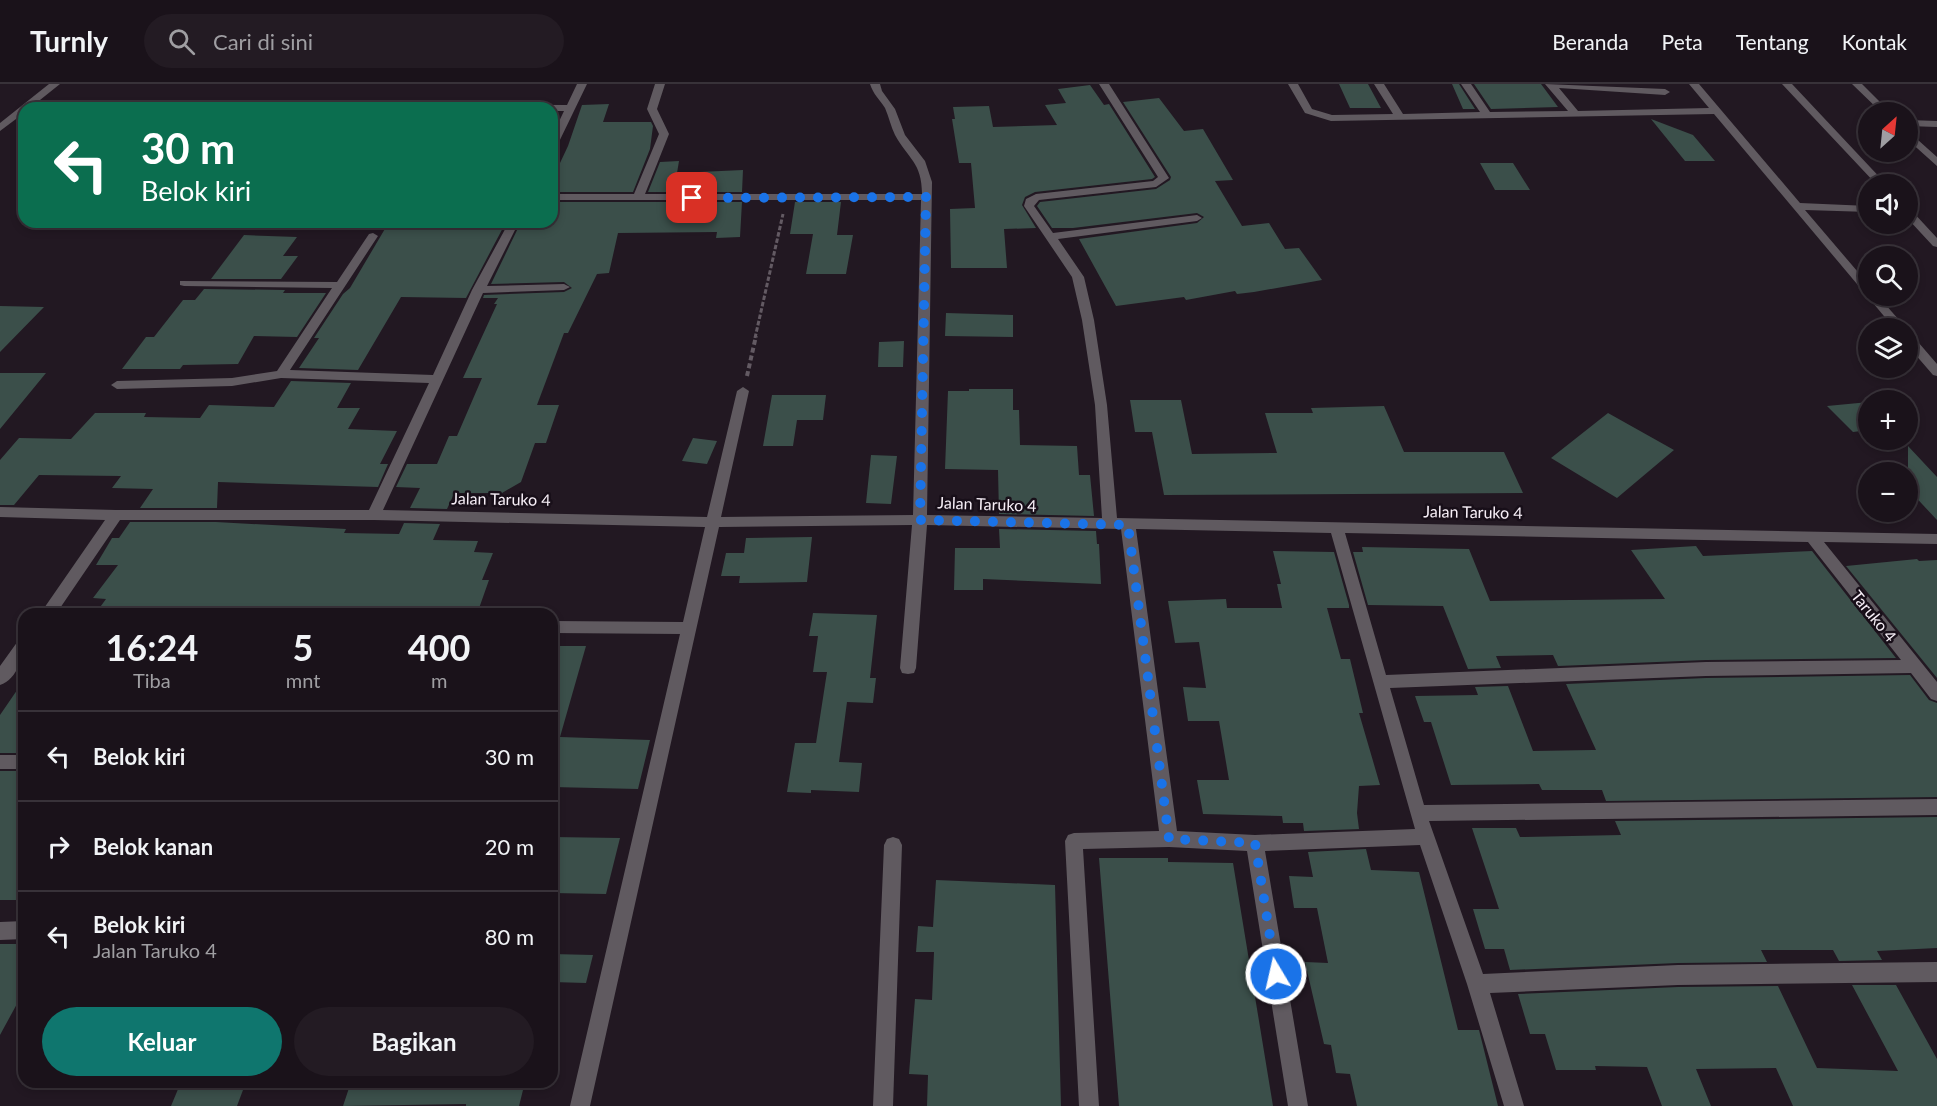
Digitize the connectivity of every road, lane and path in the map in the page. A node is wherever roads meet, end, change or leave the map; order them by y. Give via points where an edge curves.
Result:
1 (55, 84) edge
2 (582, 84) edge
3 (660, 84) edge
4 (875, 84) edge
5 (1104, 84) edge
6 (1293, 84) edge
7 (1379, 84) edge
8 (1466, 84) edge
9 (1694, 84) edge
10 (1786, 84) edge
11 (1857, 84) edge
12 (1551, 85) edge
13 (1662, 88) edge
14 (32, 102) edge
15 (1876, 102) edge
16 (558, 108) edge
17 (570, 108) junction
18 (1680, 111) junction
19 (1715, 111) junction
20 (18, 113) edge
21 (1575, 113) junction
22 (1487, 115) junction
23 (1400, 117) junction
24 (1918, 123) edge
25 (1937, 124) edge
26 (1, 127) edge
27 (558, 133) edge
28 (1918, 144) edge
29 (1937, 163) edge
30 (1872, 174) edge
31 (558, 196) edge
32 (638, 197) junction
33 (926, 197) junction
34 (787, 198) junction
35 (1796, 206) junction
36 (1858, 209) edge
37 (1197, 218) dead end
38 (1918, 224) edge
39 (511, 228) edge
40 (373, 236) dead end
41 (1051, 237) junction
42 (1937, 244) edge
43 (1858, 279) edge
44 (184, 283) dead end
45 (340, 285) junction
46 (564, 287) dead end
47 (478, 290) junction
48 (1881, 306) edge
49 (1891, 318) edge
50 (1918, 350) edge
51 (1937, 372) edge
52 (281, 374) junction
53 (439, 379) junction
54 (117, 384) dead end
55 (743, 392) joint
56 (0, 512) edge
57 (374, 514) junction
58 (116, 515) junction
59 (920, 520) junction
60 (714, 522) junction
61 (1110, 525) junction
62 (1128, 525) junction
63 (1336, 528) junction
64 (1812, 537) junction
65 (1937, 539) edge
66 (51, 608) edge
67 (558, 627) edge
68 (688, 628) junction
69 (18, 653) edge
70 (1914, 666) junction
71 (908, 668) dead end
72 (0, 678) edge
73 (1380, 682) junction
74 (1937, 694) edge
75 (0, 762) edge
76 (18, 762) edge
77 (1937, 807) edge
78 (1418, 813) junction
79 (1426, 837) junction
80 (1169, 839) junction
81 (1255, 843) junction
82 (893, 845) dead end
83 (18, 930) edge
84 (0, 931) edge
85 (1937, 972) edge
86 (1477, 984) junction
87 (580, 1106) edge
88 (884, 1106) edge
89 (1089, 1106) edge
90 (1298, 1106) edge
91 (1514, 1106) edge

1 - 14 street
2 - 17 street
3 - 32 street via 652,110 664,134
4 - 33 street via 900,135 920,161 927,182
5 - 41 street via 1164,178 1156,184 1033,198 1029,206
6 - 23 street via 1308,111 1315,115
7 - 23 street
8 - 22 street
9 - 19 street
10 - 30 street
11 - 15 street
12 - 13 street
12 - 21 street
13 - 18 street
16 - 17 street
17 - 27 street
18 - 19 street
18 - 21 street
19 - 35 street
20 - 26 street
21 - 22 street
22 - 23 street
24 - 25 street
28 - 29 street
31 - 32 street
32 - 34 street
33 - 34 street
33 - 59 street
34 - 55 path
35 - 36 street
35 - 43 street
37 - 41 street
38 - 42 street
39 - 47 street
40 - 45 street
41 - 61 street via 1078,277 1088,320 1101,405
44 - 45 street
45 - 52 street
46 - 47 street
47 - 53 street
48 - 49 street
50 - 51 street
52 - 53 street
52 - 54 street via 232,382
53 - 57 street
55 - 60 street
56 - 58 street, Jalan Taruko 4
57 - 58 street, Jalan Taruko 4
57 - 60 street, Jalan Taruko 4
58 - 66 street
59 - 60 street, Jalan Taruko 4
59 - 61 street, Jalan Taruko 4
59 - 71 street
60 - 68 street
61 - 62 street, Jalan Taruko 4
62 - 63 street, Jalan Taruko 4
62 - 80 street
63 - 64 street, Jalan Taruko 4
63 - 73 street
64 - 65 street, Jalan Taruko 4
64 - 70 street, Taruko 4
67 - 68 street
68 - 87 street
69 - 72 street
70 - 73 street via 1706,669
70 - 74 street, Taruko 4
73 - 78 street
75 - 76 street
77 - 78 street
78 - 79 street
79 - 81 street
79 - 86 street
80 - 81 street
80 - 89 street via 1074,842
81 - 90 street
82 - 88 street
83 - 84 street
85 - 86 street via 1678,975
86 - 91 street

